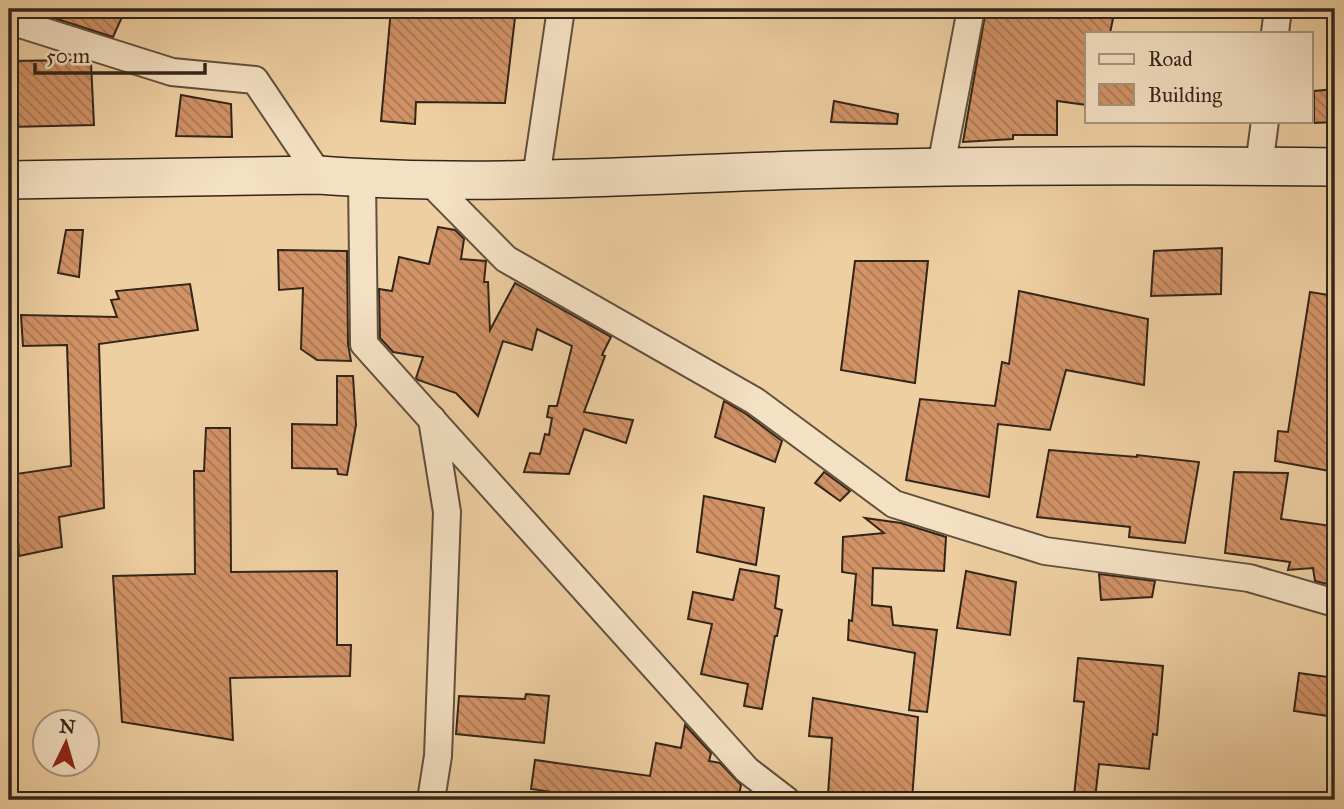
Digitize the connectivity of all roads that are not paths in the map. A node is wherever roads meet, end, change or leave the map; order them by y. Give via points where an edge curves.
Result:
1 (561, 9) edge
2 (971, 9) edge
3 (1278, 9) edge
4 (9, 17) edge
5 (1275, 32) edge
6 (1265, 122) edge
7 (941, 166) junction
8 (1259, 166) junction
9 (1335, 167) edge
10 (319, 175) junction
11 (362, 178) junction
12 (536, 178) junction
13 (428, 179) junction
14 (9, 180) edge
15 (432, 419) junction
16 (1335, 603) edge
17 (431, 800) edge
18 (786, 800) edge

1 - 12 street
2 - 7 street
3 - 5 street
4 - 10 street via 172,72 255,80
6 - 8 street
7 - 8 main road
7 - 12 main road
8 - 9 main road
10 - 11 main road
10 - 14 main road
11 - 13 main road
11 - 15 street via 364,344
12 - 13 main road
13 - 16 street via 506,259 755,401 894,504 1045,551 1249,578
15 - 17 street via 447,512 438,756
15 - 18 street via 747,770

